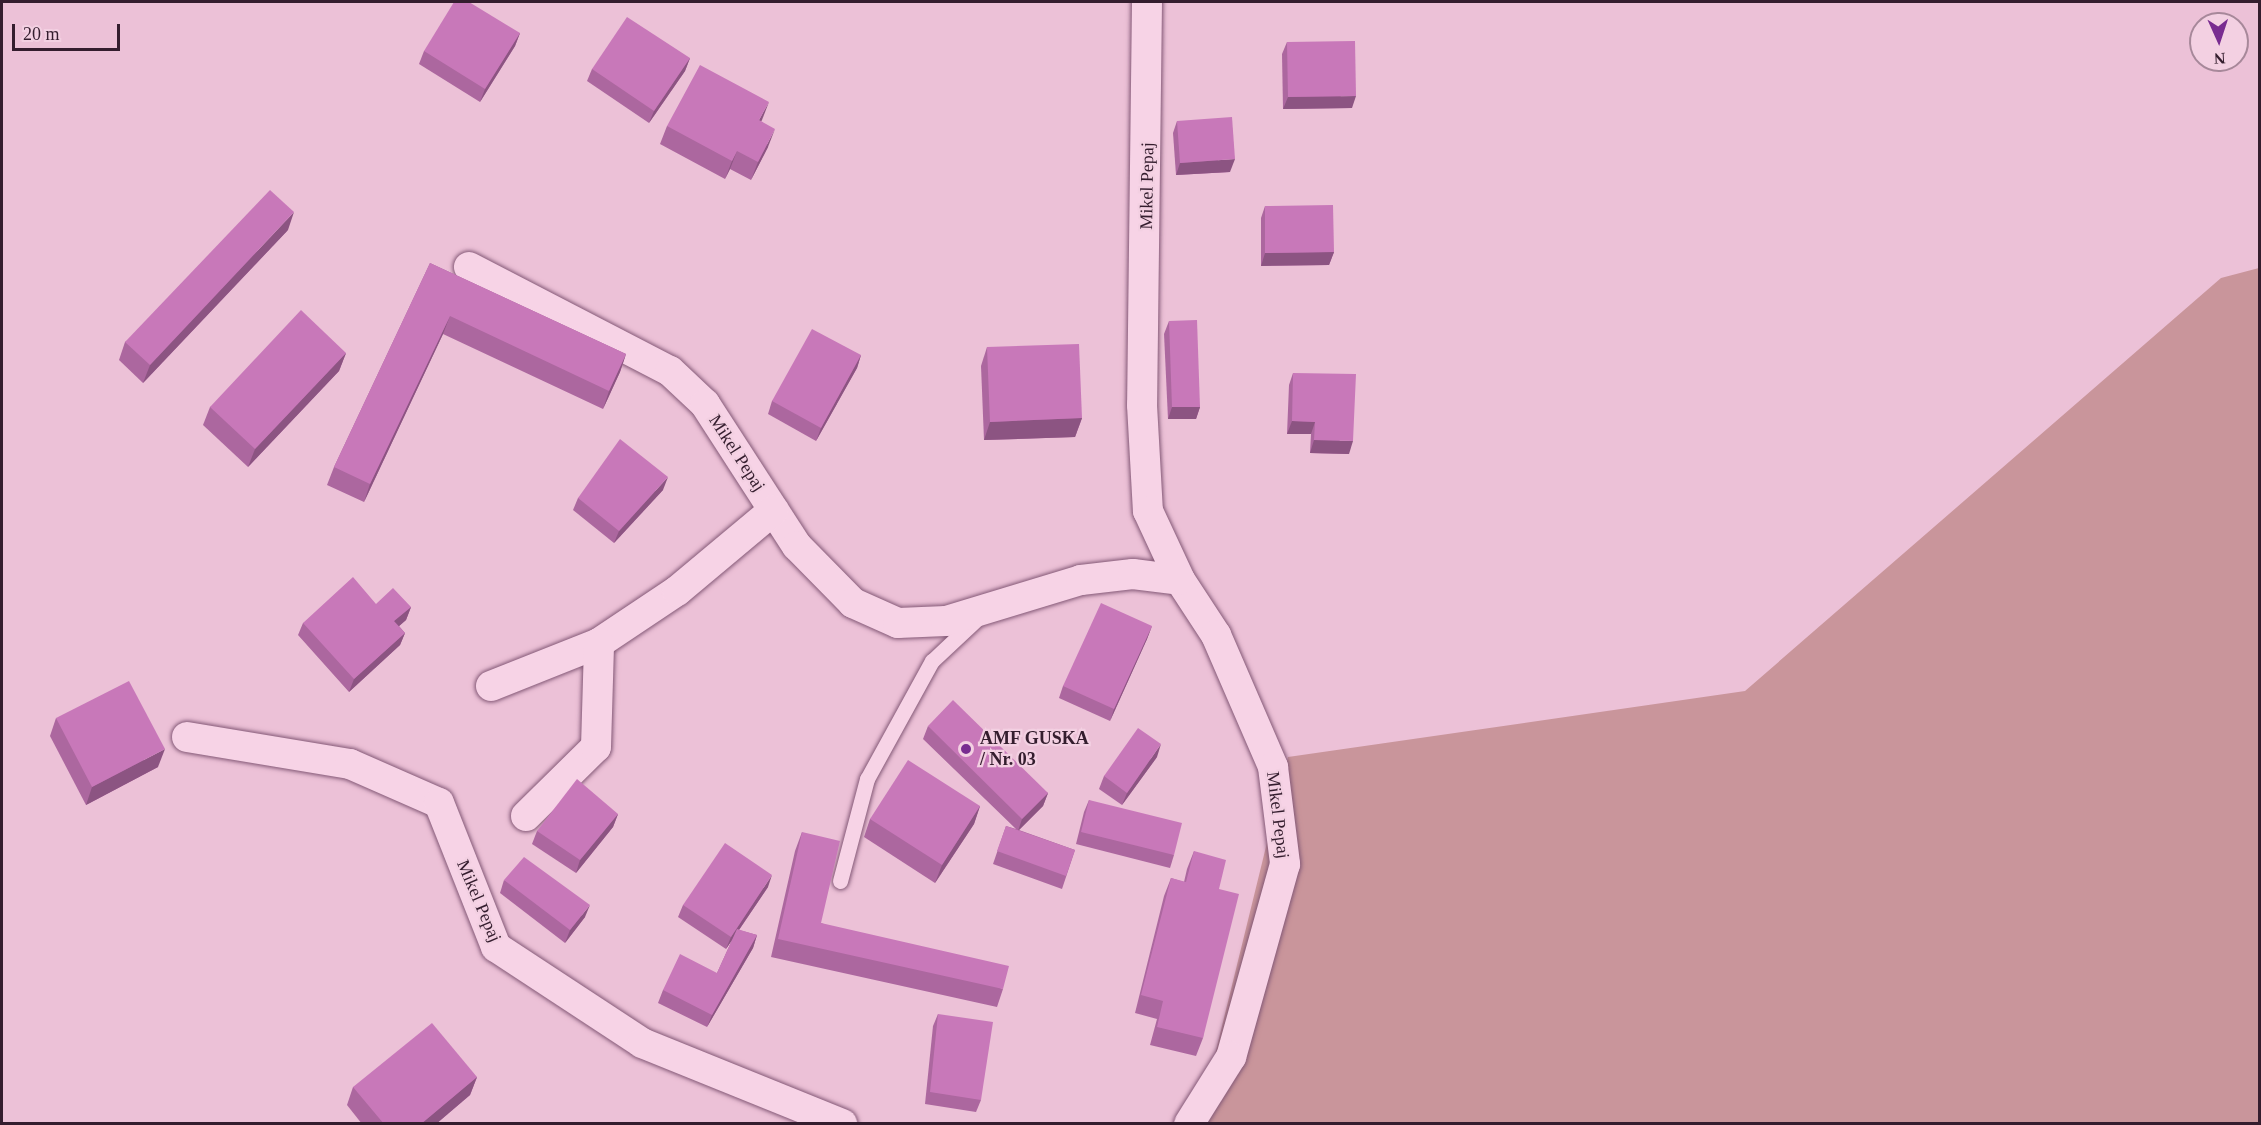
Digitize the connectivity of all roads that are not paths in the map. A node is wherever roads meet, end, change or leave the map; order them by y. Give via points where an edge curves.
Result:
1 (1146, 2) edge
2 (469, 267) dead end
3 (774, 510) junction
4 (1180, 580) junction
5 (989, 608) junction
6 (599, 643) junction
7 (491, 686) dead end
8 (187, 737) dead end
9 (526, 816) dead end
10 (840, 881) dead end
11 (842, 1124) edge
12 (1189, 1124) edge

1 - 4 street, Mikel Pepaj via 1142,405 1148,511
2 - 3 street, Mikel Pepaj via 670,371 705,404
3 - 5 street, Mikel Pepaj via 797,546 853,603 898,623 946,621
3 - 6 street via 677,591
4 - 5 street, Mikel Pepaj via 1133,574 1081,580
4 - 12 street, Mikel Pepaj via 1216,635 1273,768 1285,864 1231,1057
5 - 10 lane, Mikel Pepaj via 932,661 902,713 867,779
6 - 7 street
6 - 9 street via 596,747
8 - 11 street, Mikel Pepaj via 350,764 439,803 496,947 642,1043

